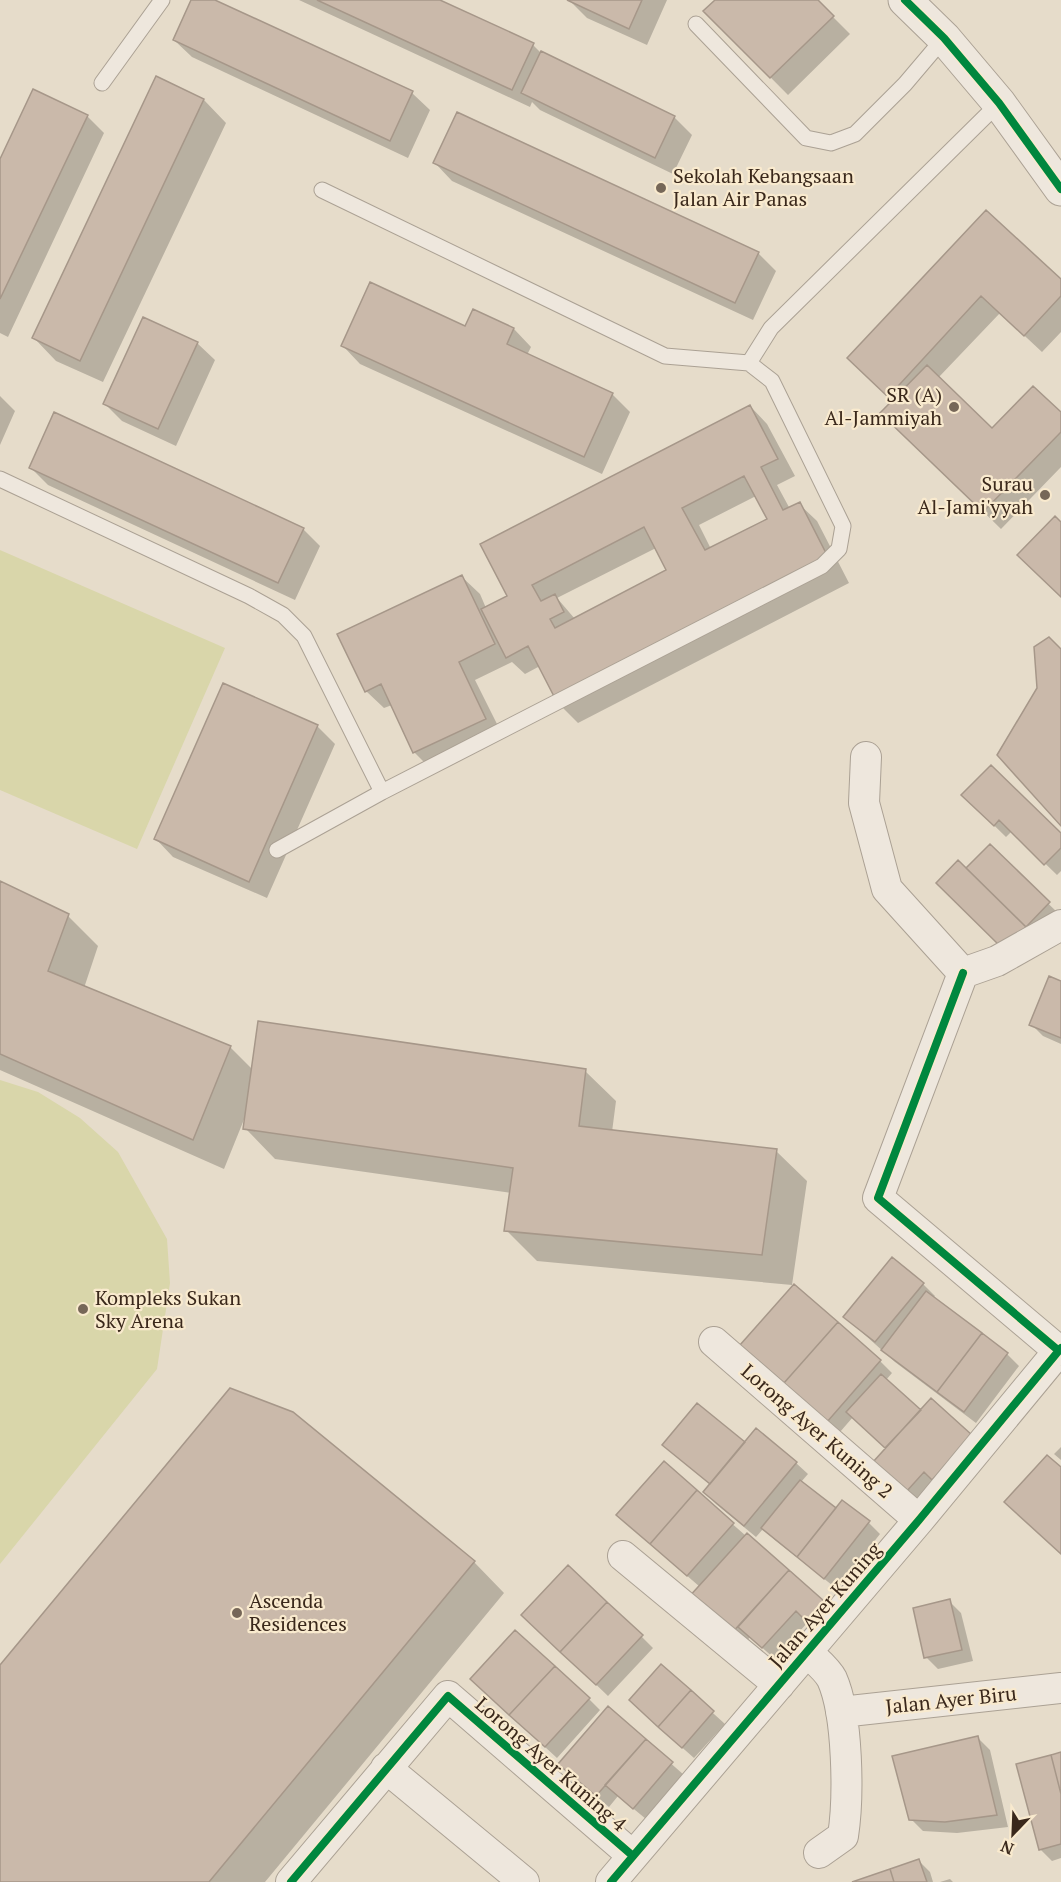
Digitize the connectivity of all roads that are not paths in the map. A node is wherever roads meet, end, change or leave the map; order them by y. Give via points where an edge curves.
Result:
1 (162, 0) edge
2 (912, 3) edge
3 (696, 24) dead end
4 (944, 38) junction
5 (102, 83) dead end
6 (999, 103) junction
7 (1061, 189) edge
8 (322, 190) dead end
9 (749, 363) junction
10 (0, 479) edge
11 (866, 757) dead end
12 (382, 792) junction
13 (277, 850) dead end
14 (1061, 925) edge
15 (963, 973) junction
16 (714, 1342) dead end
17 (1060, 1350) edge
18 (919, 1520) junction
19 (623, 1557) dead end
20 (807, 1652) junction
21 (778, 1685) junction
22 (1061, 1688) edge
23 (841, 1712) junction
24 (386, 1768) junction
25 (819, 1853) dead end
26 (633, 1856) junction
27 (293, 1881) edge
28 (524, 1882) edge
29 (612, 1882) edge

1 - 5 lane
2 - 4 street
3 - 4 lane via 806,138 831,143 855,134
4 - 6 street
6 - 7 street
6 - 9 lane via 771,328
8 - 9 lane via 665,356
9 - 12 lane via 772,381 843,526 839,549 822,566
10 - 12 lane via 283,615 304,636
11 - 15 street via 864,803 887,889
12 - 13 lane
14 - 15 street via 997,961
15 - 17 street via 878,1198
16 - 18 street, Lorong Ayer Kuning 2
17 - 18 street, Jalan Ayer Kuning
18 - 20 street, Jalan Ayer Kuning
19 - 21 street
20 - 21 street, Jalan Ayer Kuning
20 - 23 street via 831,1678
21 - 26 street, Jalan Ayer Kuning
22 - 23 street, Jalan Ayer Biru
23 - 25 street via 847,1813 843,1836
24 - 26 street, Lorong Ayer Kuning 4 via 447,1696
24 - 27 street
24 - 28 street
26 - 29 street, Jalan Ayer Kuning

